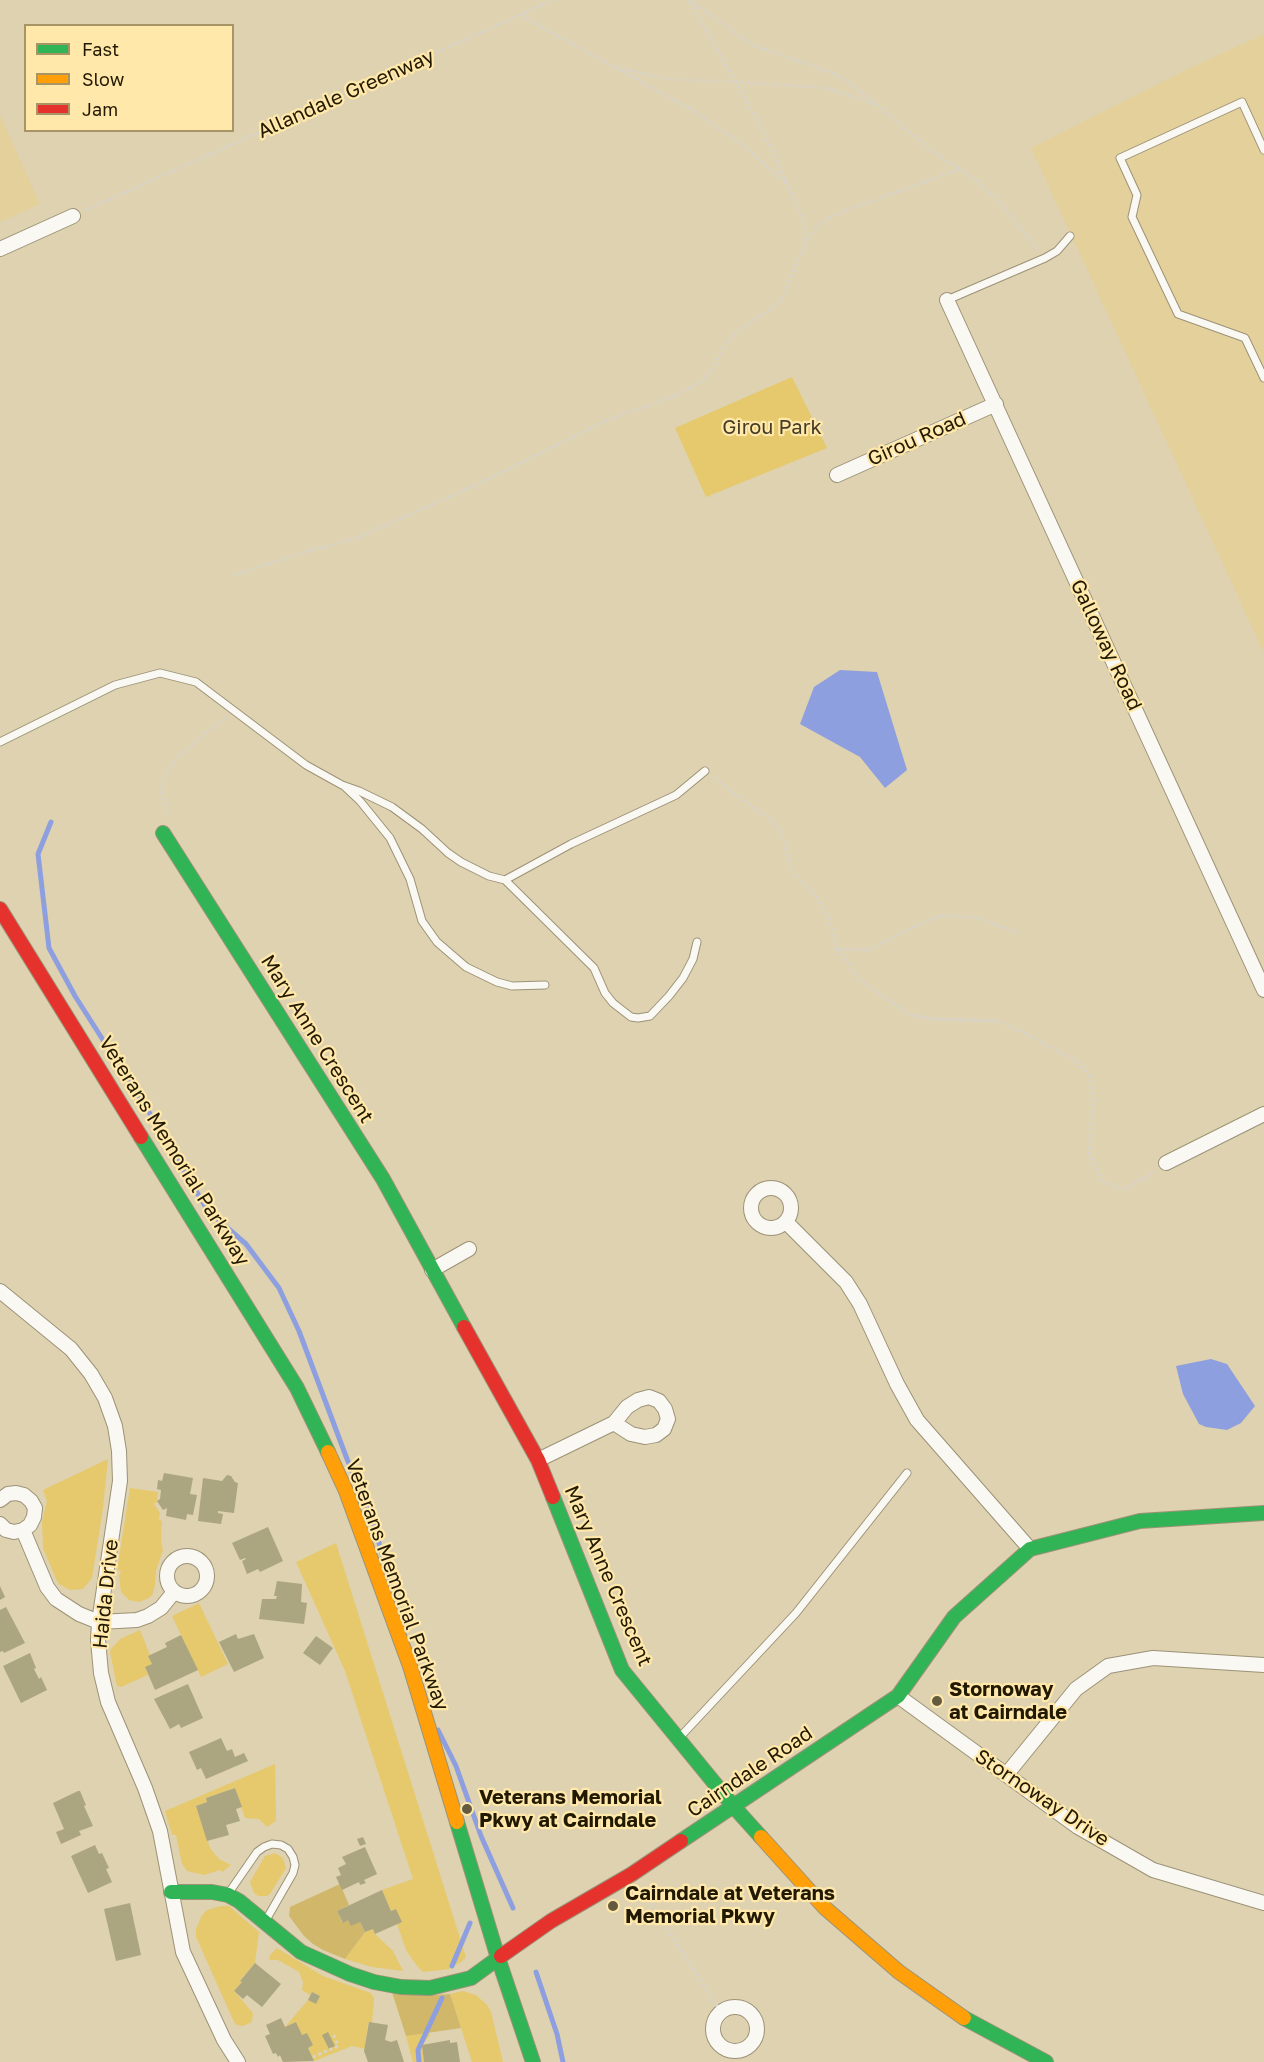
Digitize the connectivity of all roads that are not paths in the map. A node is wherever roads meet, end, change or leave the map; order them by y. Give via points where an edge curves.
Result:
1 (1264, 150) edge
2 (73, 216) road end
3 (1070, 236) dead end
4 (0, 249) edge
5 (947, 300) joint
6 (1264, 378) edge
7 (996, 404) junction
8 (837, 475) dead end
9 (0, 742) edge
10 (705, 771) road end
11 (342, 785) junction
12 (163, 833) road end
13 (505, 880) junction
14 (0, 909) edge
15 (697, 942) dead end
16 (545, 985) dead end
17 (1264, 990) edge
18 (1264, 1114) edge
19 (1166, 1163) road end
20 (786, 1222) dead end
21 (469, 1249) dead end
22 (432, 1270) junction
23 (0, 1291) edge
24 (614, 1423) dead end
25 (538, 1460) junction
26 (907, 1473) dead end
27 (0, 1500) edge
28 (1264, 1513) edge
29 (0, 1524) edge
30 (23, 1530) junction
31 (1030, 1549) junction
32 (174, 1592) dead end
33 (99, 1622) junction
34 (1264, 1665) edge
35 (898, 1696) junction
36 (678, 1739) junction
37 (1006, 1775) junction
38 (734, 1807) junction
39 (171, 1892) junction
40 (228, 1895) junction
41 (1264, 1903) edge
42 (265, 1923) junction
43 (498, 1958) junction
44 (736, 2057) edge
45 (238, 2062) edge
46 (533, 2062) edge
47 (1046, 2062) edge

1 - 6 lane via 1242,102 1120,158 1137,195 1132,217 1178,314 1245,338
2 - 4 street
3 - 5 lane via 1045,258
5 - 7 street, Galloway Road
7 - 8 street, Girou Road
7 - 17 street, Galloway Road
9 - 11 lane via 115,685 160,673 196,682 306,765
10 - 13 lane via 676,795
11 - 13 lane via 392,807 461,862
11 - 16 lane via 390,838 410,879 422,921 437,942 466,967 497,982 512,986
12 - 22 street, Mary Anne Crescent via 383,1179
13 - 15 lane via 594,968 605,993 631,1017 644,1018 655,1012 683,978
14 - 43 street, Veterans Memorial Parkway via 297,1388 346,1491 410,1666
18 - 19 street
20 - 31 street via 846,1282 861,1304 917,1420
21 - 22 street
22 - 25 street, Mary Anne Crescent
23 - 33 street, Haida Drive via 71,1348 105,1398 115,1426 120,1481
24 - 25 street
25 - 36 street, Mary Anne Crescent via 622,1670
26 - 36 lane via 796,1613
27 - 30 street via 16,1492 31,1500 34,1517
28 - 31 street, Cairndale Road via 1140,1521
29 - 30 street via 6,1530
30 - 33 street via 56,1599
31 - 35 street, Cairndale Road via 954,1617
32 - 33 street via 148,1616
33 - 39 street, Haida Drive via 104,1688 153,1809
34 - 37 street via 1153,1658 1108,1666 1076,1689
35 - 37 street, Stornoway Drive
35 - 38 street, Cairndale Road
36 - 38 street, Mary Anne Crescent
37 - 41 street, Stornoway Drive via 1078,1827 1153,1870
38 - 43 street, Cairndale Road
38 - 47 street, Mary Anne Crescent via 825,1908 899,1972 974,2024
39 - 40 street, Cairndale Road
39 - 45 street, Haida Drive via 183,1952
40 - 42 street, Cairndale Road
40 - 42 lane via 264,1846 281,1845 288,1849 295,1865 293,1873
42 - 43 street, Cairndale Road via 287,1942 321,1962 374,1982 401,1987 430,1988 471,1978
43 - 46 street, Veterans Memorial Parkway
44 - 44 street via 719,2045 712,2028 715,2019 729,2007 747,2011 757,2026 752,2044

